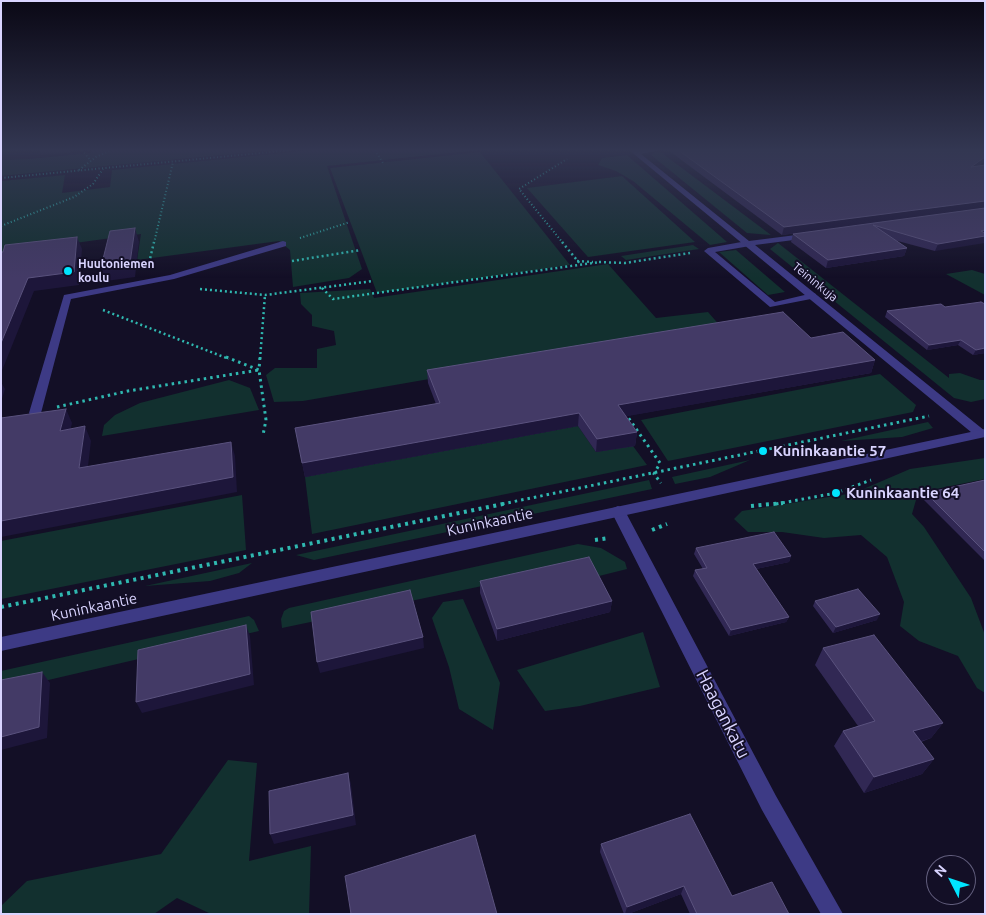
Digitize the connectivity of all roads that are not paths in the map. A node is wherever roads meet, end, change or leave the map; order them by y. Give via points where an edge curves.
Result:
1 (685, 193) edge
2 (820, 233) edge
3 (283, 244) road end
4 (748, 244) junction
5 (814, 296) junction
6 (35, 413) edge
7 (983, 433) edge
8 (618, 511) junction
9 (1, 644) edge
10 (833, 914) edge

1 - 4 street, Teininkuja
2 - 4 street
3 - 6 street via 171,277 67,297
4 - 5 street, Teininkuja
4 - 5 street via 708,251 773,305
5 - 7 street, Teininkuja
7 - 8 street, Kuninkaantie
8 - 9 street, Kuninkaantie
8 - 10 street, Haagankatu via 769,803

